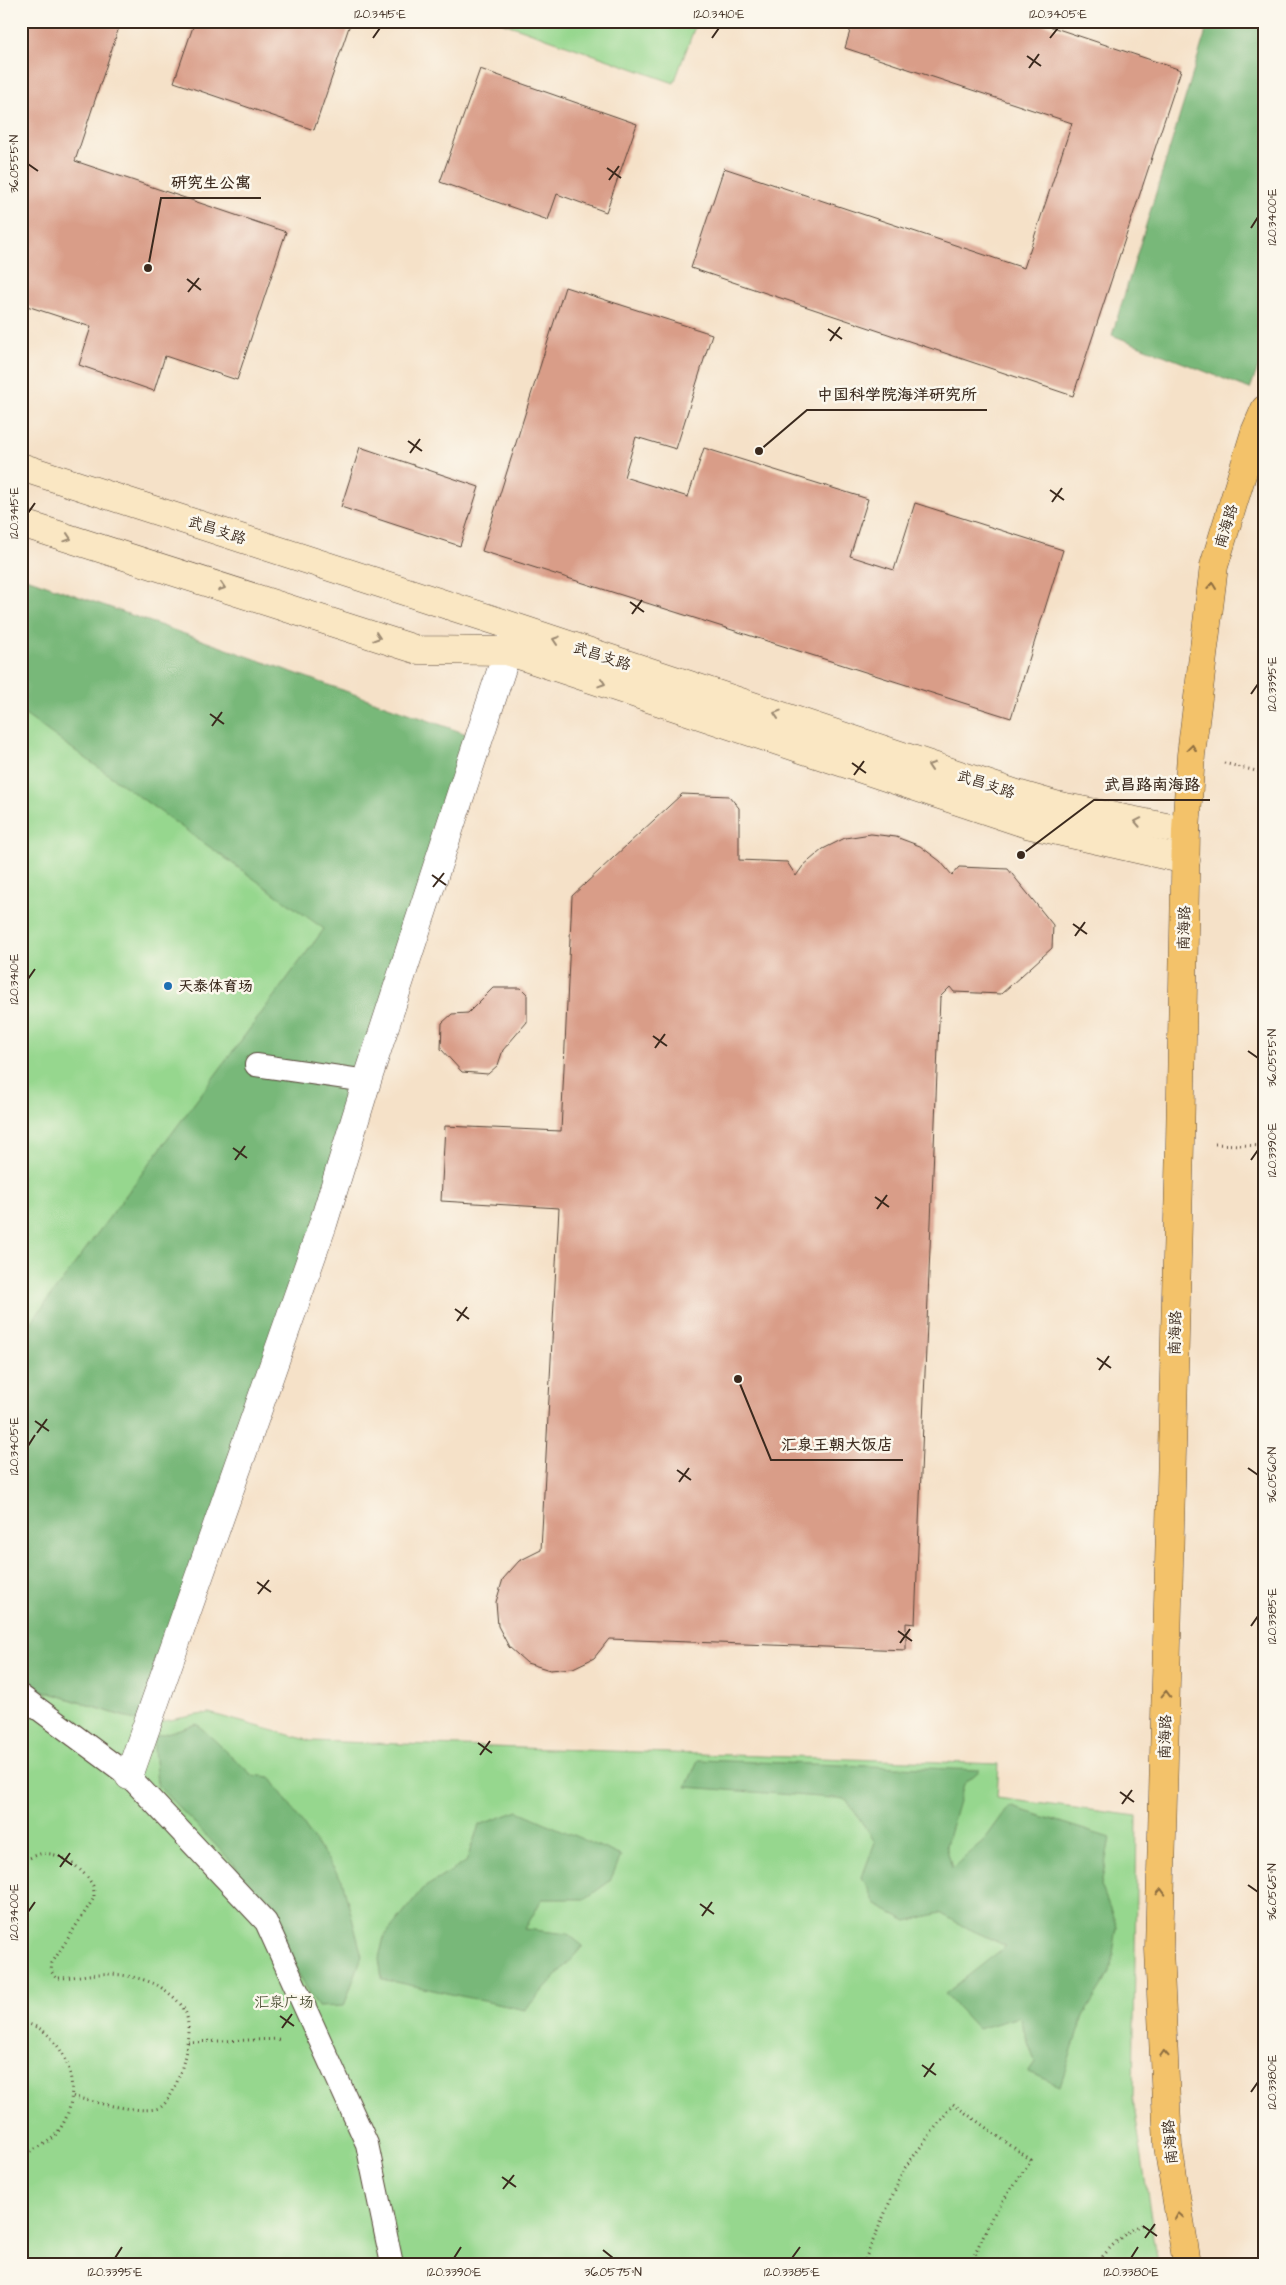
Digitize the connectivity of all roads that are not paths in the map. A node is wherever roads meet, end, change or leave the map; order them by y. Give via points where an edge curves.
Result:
1 (1265, 409) edge
2 (21, 467) edge
3 (21, 523) edge
4 (511, 639) junction
5 (1186, 831) junction
6 (1186, 860) junction
7 (256, 1065) dead end
8 (367, 1081) junction
9 (21, 1696) edge
10 (129, 1776) junction
11 (392, 2264) edge
12 (1187, 2264) edge

5 -> 1 main road, 南海路 via 1191,755 1214,566
2 - 4 street, 武昌支路
3 -> 4 street, 武昌支路 via 418,650
5 -> 4 street, 武昌支路 via 1054,805
4 -> 6 street, 武昌支路 via 1028,824
4 - 8 street
5 - 6 main road, 南海路
12 -> 6 main road, 南海路 via 1168,2146 1159,1949
7 - 8 lane
8 - 10 street via 323,1224
9 - 10 lane
10 - 11 lane via 266,1922 367,2144

